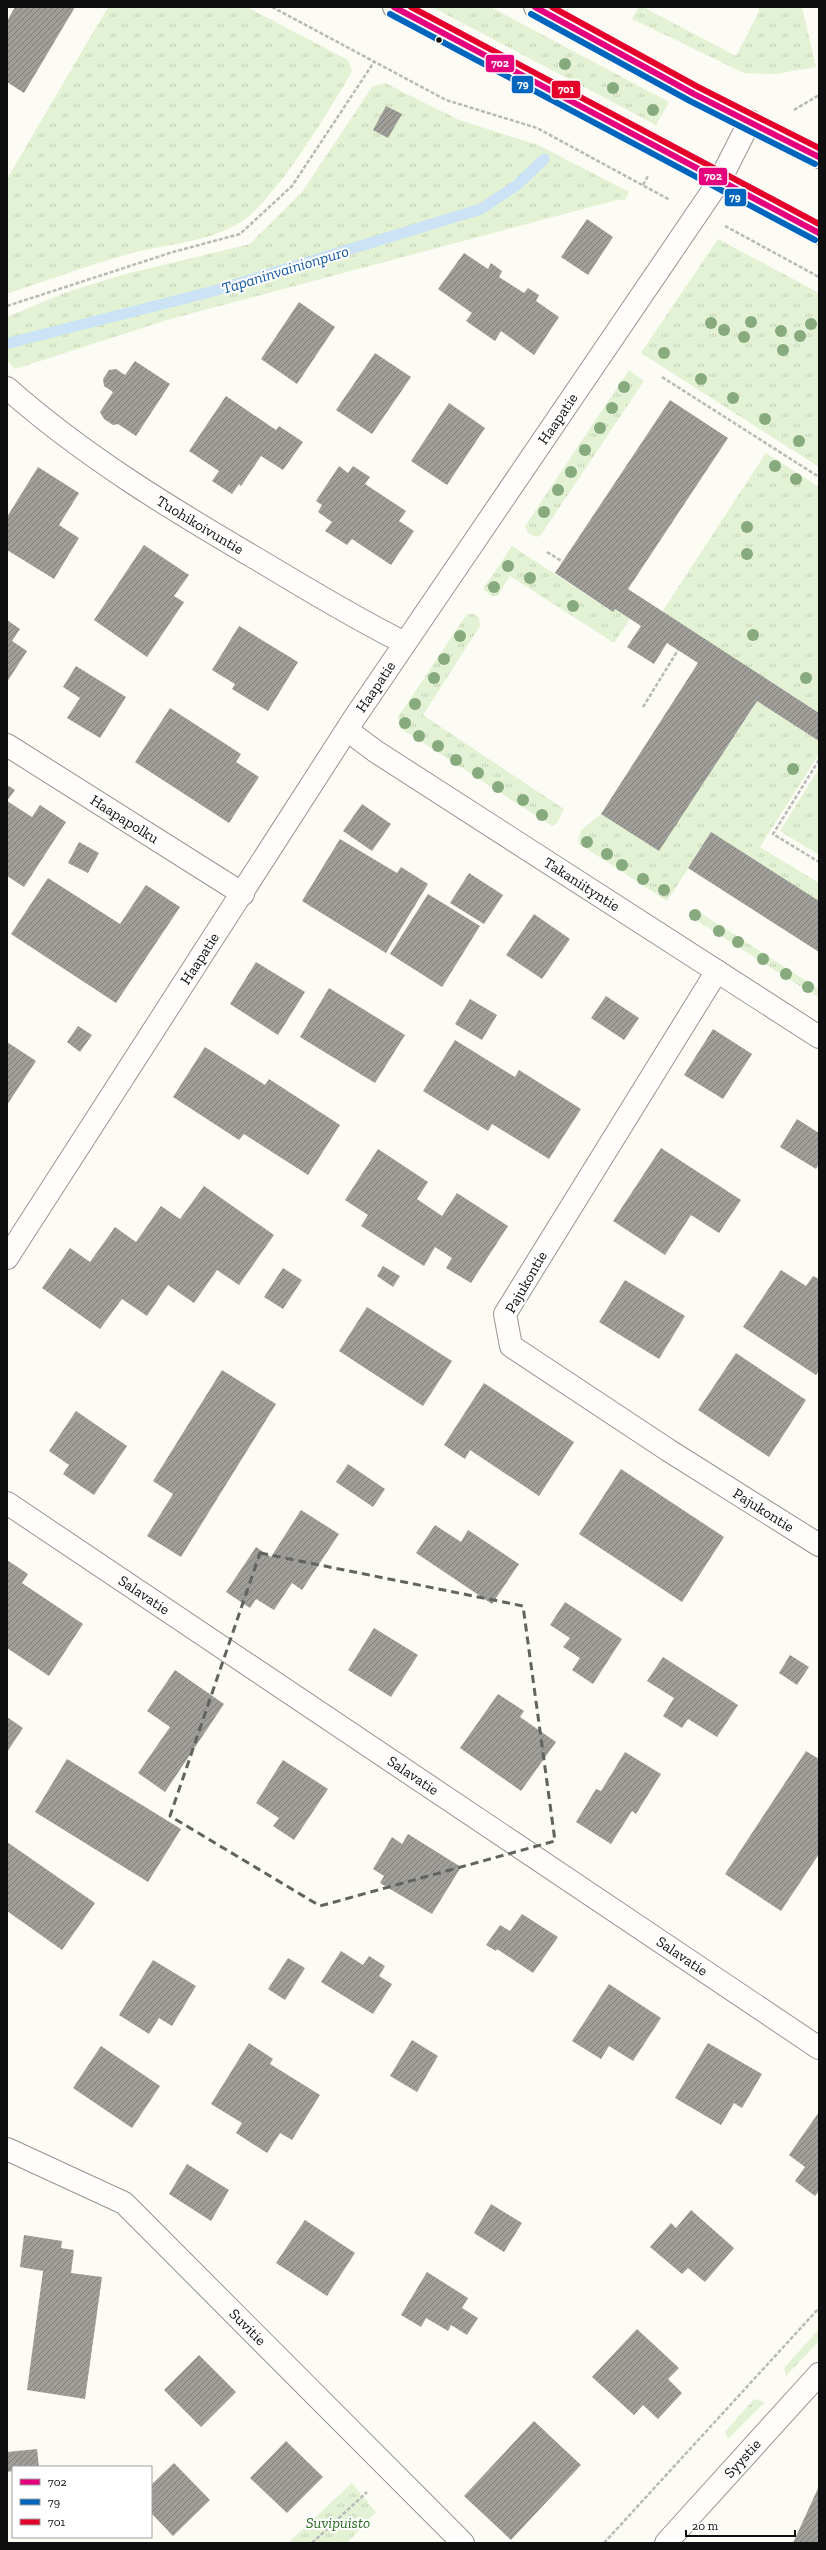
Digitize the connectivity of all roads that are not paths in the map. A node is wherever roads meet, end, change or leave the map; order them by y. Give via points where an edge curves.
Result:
1 (394, 7) edge
2 (536, 7) edge
3 (750, 120) junction
4 (819, 157) edge
5 (720, 180) junction
6 (819, 233) edge
7 (7, 388) edge
8 (405, 644) junction
9 (347, 730) junction
10 (7, 745) edge
11 (243, 894) junction
12 (717, 971) junction
13 (819, 1037) edge
14 (14, 1230) edge
15 (7, 1258) edge
16 (7, 1503) edge
17 (819, 1545) edge
18 (819, 2048) edge
19 (7, 2149) edge
20 (819, 2374) edge
21 (463, 2543) edge
22 (666, 2543) edge

1 - 5 main road
2 - 3 main road via 694,94
3 - 4 main road
3 - 5 street, Haapatie
5 - 6 main road
5 - 8 street, Haapatie
7 - 8 street, Tuohikoivuntie via 51,427 128,481 235,547
8 - 9 street, Haapatie
9 - 11 street, Haapatie
9 - 12 street, Takaniityntie via 375,751
10 - 11 street, Haapapolku
11 - 14 street, Haapatie
12 - 13 street, Takaniityntie
12 - 17 street, Pajukontie via 504,1314 511,1346 668,1450
14 - 15 street, Haapatie
16 - 18 street, Salavatie
19 - 21 street, Suvitie via 124,2202
20 - 22 street, Syystie

